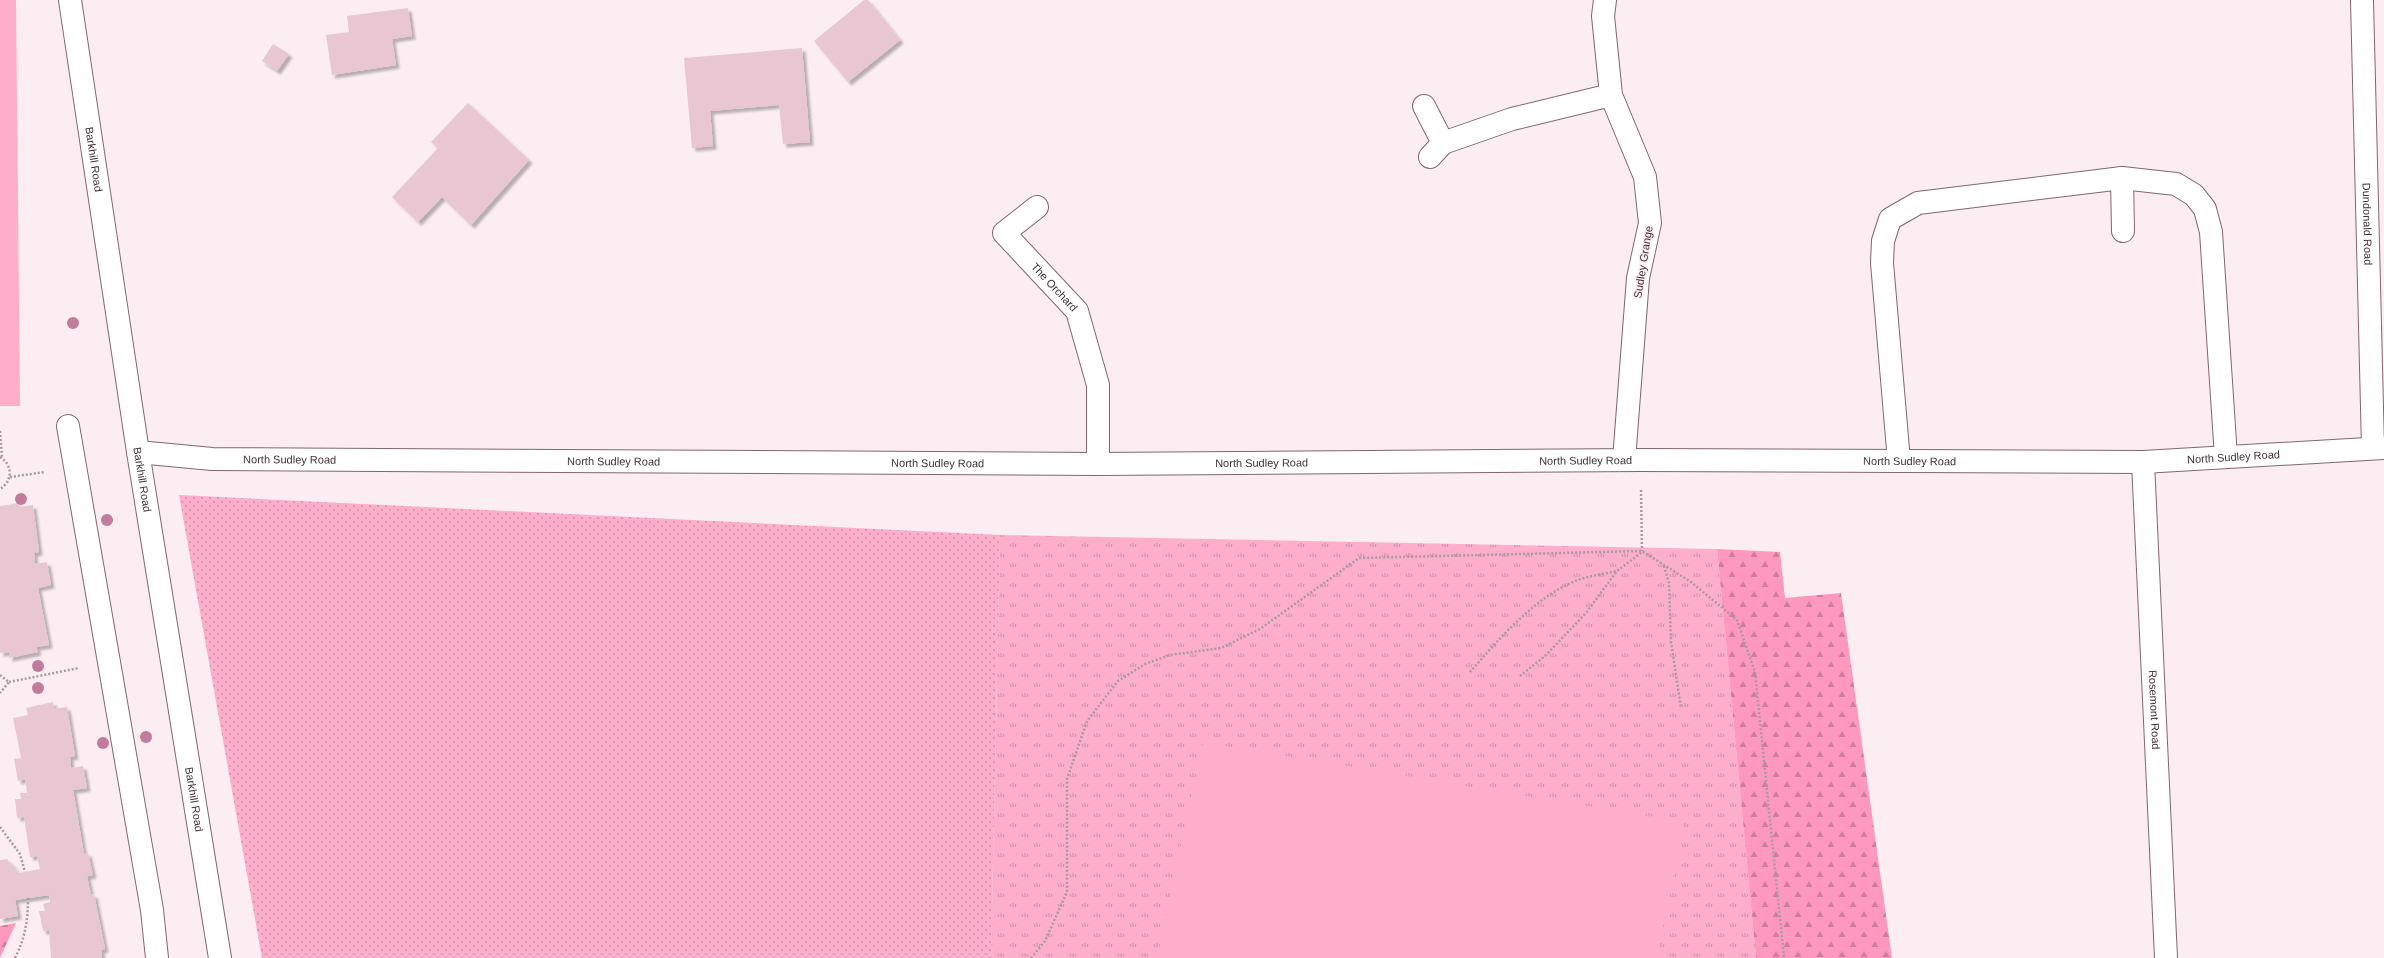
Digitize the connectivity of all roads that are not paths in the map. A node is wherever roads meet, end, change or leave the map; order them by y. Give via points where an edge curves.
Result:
1 (70, 0) edge
2 (1605, 0) edge
3 (2362, 0) edge
4 (1611, 95) junction
5 (1424, 106) dead end
6 (2122, 178) junction
7 (1037, 207) dead end
8 (2123, 231) dead end
9 (68, 426) dead end
10 (2378, 448) edge
11 (138, 452) junction
12 (2226, 457) junction
13 (1632, 460) junction
14 (1899, 461) junction
15 (2143, 462) junction
16 (1098, 464) junction
17 (157, 958) edge
18 (220, 958) edge
19 (2166, 958) edge

1 - 11 street, Barkhill Road
2 - 4 street, Sudley Grange via 1603,16
3 - 10 street, Dundonald Road
4 - 5 street via 1512,119 1437,150
4 - 13 street, Sudley Grange via 1645,176 1650,223 1638,278
6 - 8 street
6 - 12 street via 2176,184 2194,195 2205,209 2211,232
6 - 14 street via 1918,203 1890,219 1883,241 1882,263
7 - 16 street, The Orchard via 1004,233 1077,311 1098,385
9 - 17 street via 152,910
10 - 12 street, North Sudley Road
11 - 16 street, North Sudley Road via 212,459
11 - 18 street, Barkhill Road
12 - 15 street, North Sudley Road
13 - 14 street, North Sudley Road
13 - 16 street, North Sudley Road
14 - 15 street, North Sudley Road
15 - 19 street, Rosemont Road

